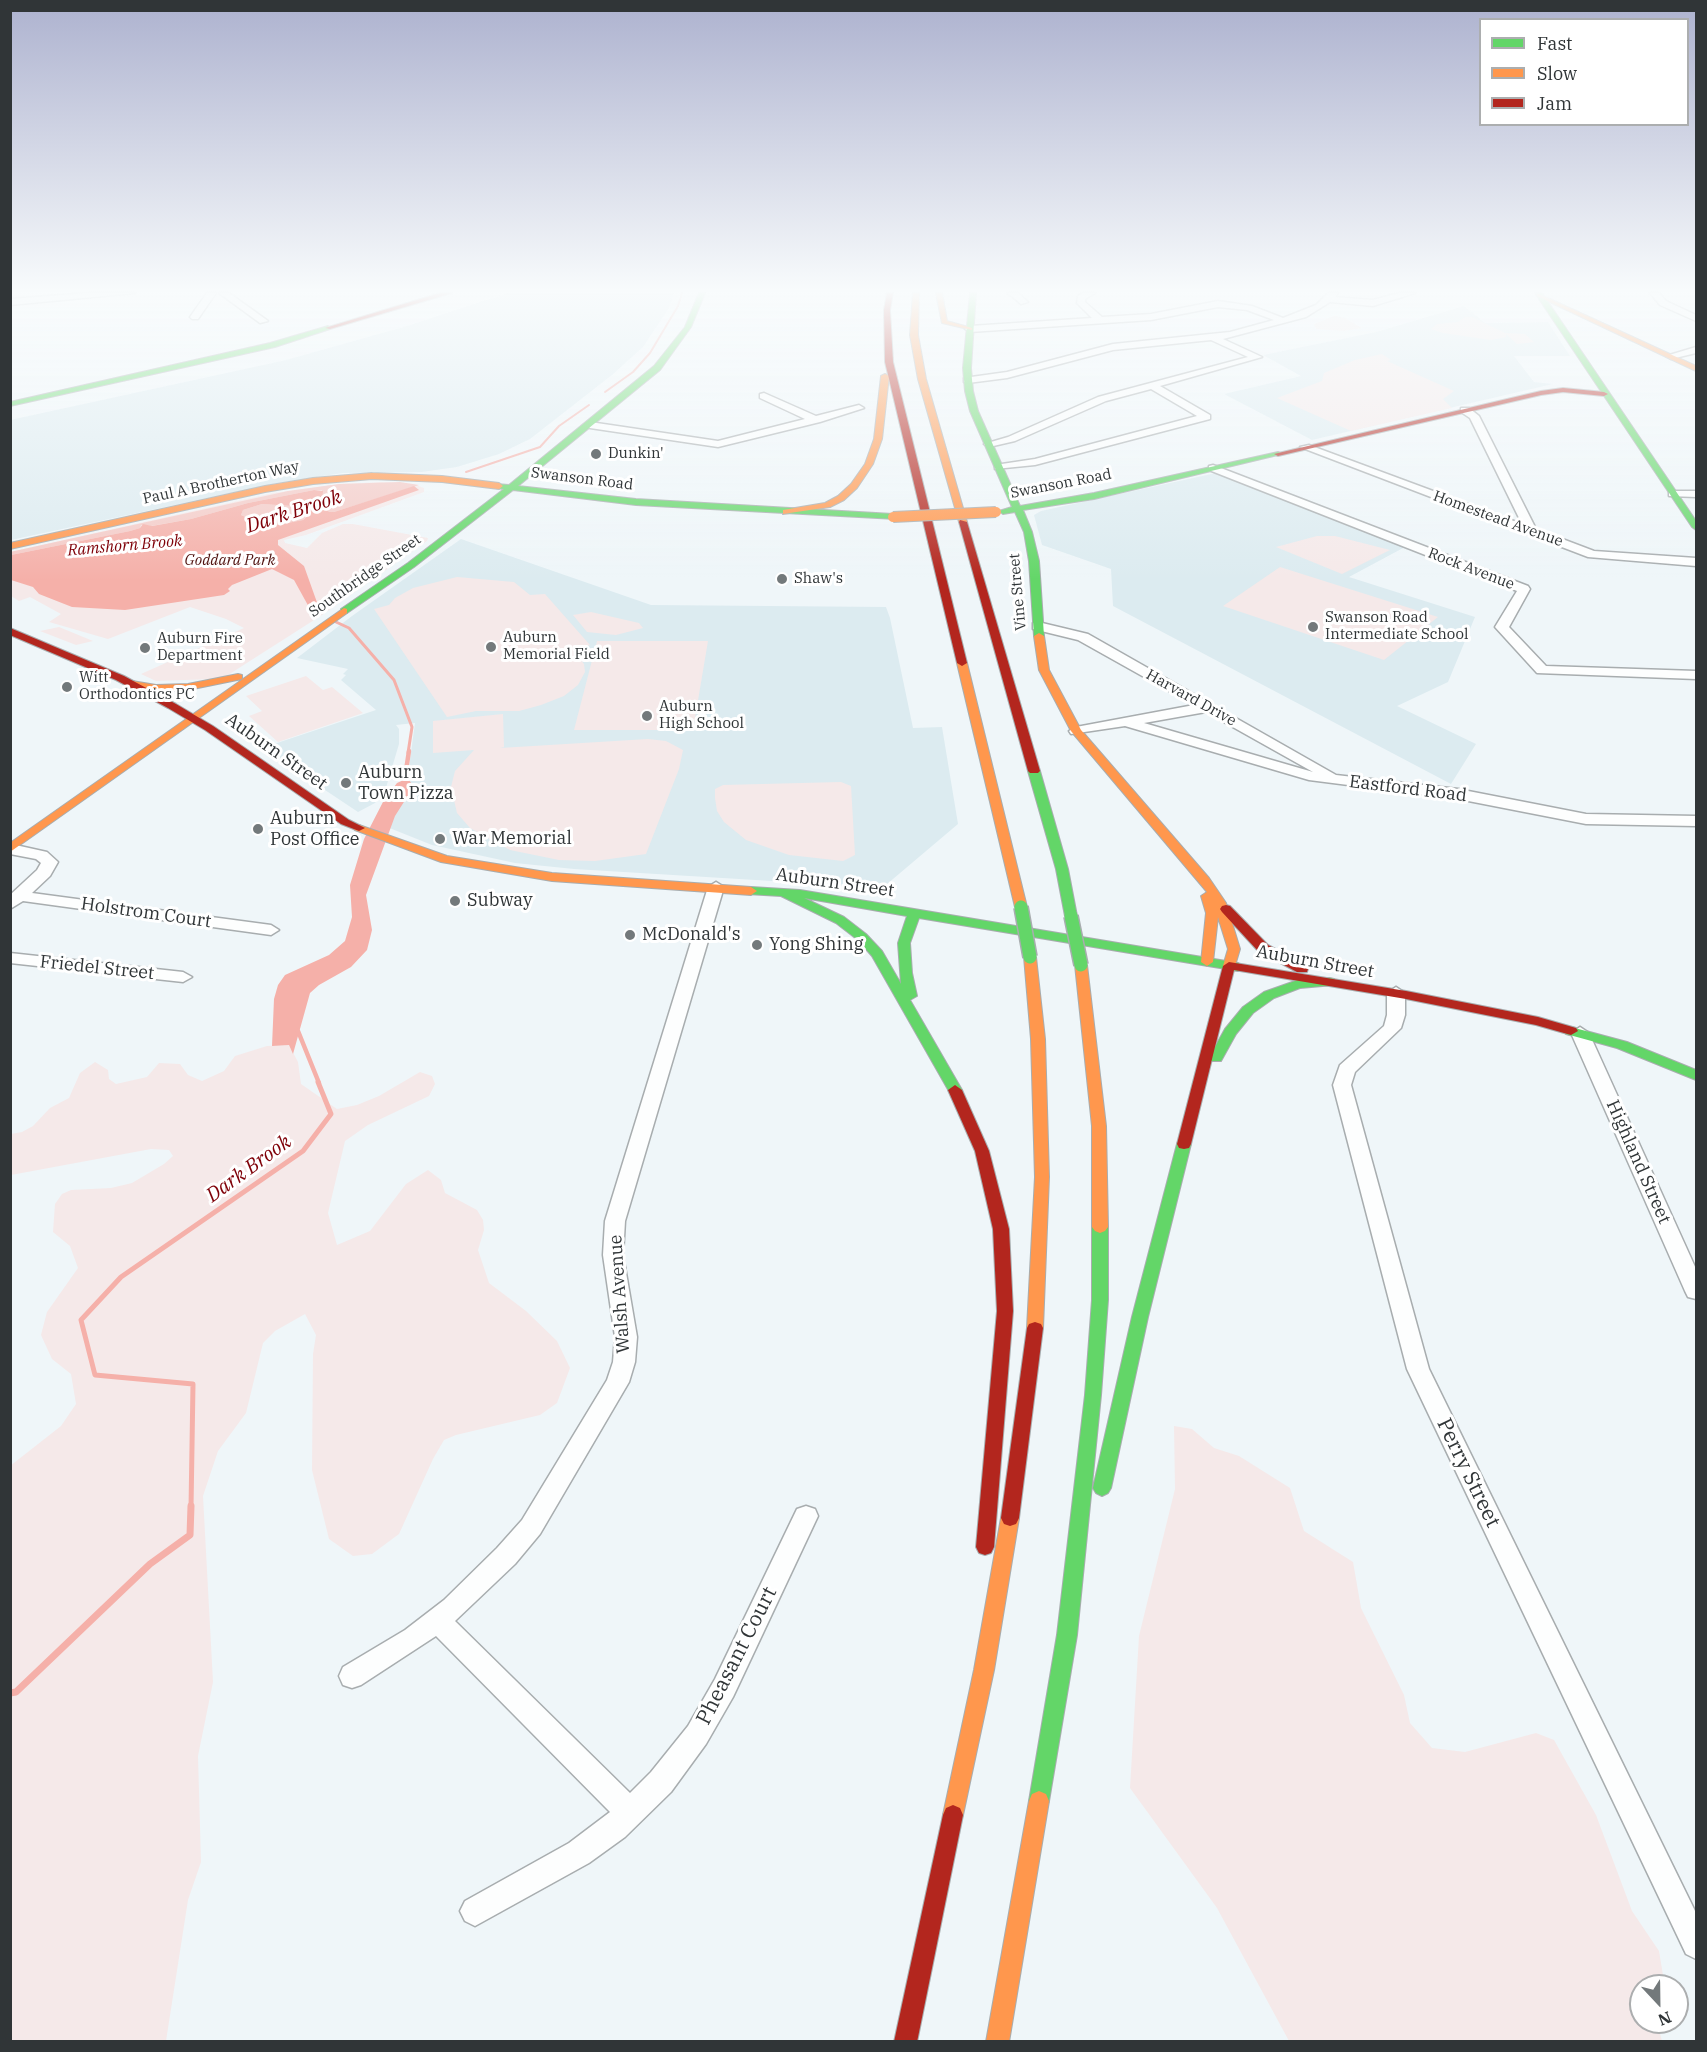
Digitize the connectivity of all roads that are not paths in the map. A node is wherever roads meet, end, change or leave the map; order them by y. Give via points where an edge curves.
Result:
1 (42, 389) edge
2 (77, 389) edge
3 (634, 389) edge
4 (883, 389) edge
5 (895, 389) edge
6 (925, 389) edge
7 (970, 389) edge
8 (1138, 389) edge
9 (1158, 389) edge
10 (1602, 389) edge
11 (1605, 394) junction
12 (10, 396) edge
13 (764, 396) dead end
14 (10, 404) edge
15 (859, 408) dead end
16 (1465, 410) junction
17 (816, 420) junction
18 (590, 425) junction
19 (989, 444) junction
20 (1305, 447) junction
21 (999, 467) junction
22 (1213, 468) junction
23 (513, 486) junction
24 (854, 486) junction
25 (1673, 494) junction
26 (1696, 494) edge
27 (1020, 509) junction
28 (786, 512) junction
29 (843, 515) junction
30 (1696, 527) edge
31 (1531, 531) junction
32 (10, 546) edge
33 (1696, 562) edge
34 (1038, 626) junction
35 (10, 630) edge
36 (260, 669) junction
37 (1696, 675) edge
38 (132, 684) junction
39 (1208, 707) junction
40 (192, 717) junction
41 (1126, 722) junction
42 (1076, 731) junction
43 (1340, 781) junction
44 (1696, 821) edge
45 (11, 849) edge
46 (1180, 852) junction
47 (716, 888) junction
48 (781, 892) junction
49 (15, 900) edge
50 (1220, 903) junction
51 (914, 913) junction
52 (271, 930) dead end
53 (10, 958) edge
54 (1207, 962) junction
55 (1229, 966) junction
56 (183, 977) dead end
57 (1329, 982) junction
58 (1396, 993) junction
59 (919, 1026) junction
60 (1580, 1033) junction
61 (1696, 1075) edge
62 (1197, 1091) junction
63 (1696, 1291) edge
64 (1099, 1499) dead end
65 (806, 1516) dead end
66 (1094, 1521) dead end
67 (984, 1560) dead end
68 (980, 1607) dead end
69 (437, 1620) junction
70 (1067, 1635) junction
71 (352, 1676) dead end
72 (970, 1738) junction
73 (630, 1813) junction
74 (474, 1911) dead end
75 (1696, 1944) edge
76 (905, 2042) edge
77 (998, 2042) edge

1 - 12 main road
2 - 14 main road
3 - 18 main road, Southbridge Street
4 - 24 main road via 878,439 869,464
5 - 72 main road, bridge via 1021,907 1038,1047 1042,1177 1036,1318 1014,1493
6 - 70 main road, bridge via 1062,869 1081,965 1099,1126 1100,1300 1085,1485
7 - 19 main road, Vine Street via 974,411
8 - 19 street via 1094,401 1011,439
9 - 21 street via 1206,417 1035,462
10 - 11 main road
11 - 16 main road, Swanson Road via 1552,391
11 - 25 main road
13 - 17 street
15 - 17 street
16 - 20 main road, Swanson Road
16 - 31 street via 1474,416
17 - 18 street via 713,444
18 - 23 main road, Southbridge Street
19 - 21 main road, Vine Street
20 - 22 main road, Swanson Road
20 - 31 street, Homestead Avenue
21 - 27 main road, Vine Street
22 - 27 main road, Swanson Road via 1087,498
22 - 37 street, Rock Avenue via 1524,589 1502,627 1542,670
23 - 28 main road, Swanson Road via 628,501
23 - 32 main road, Paul A Brotherton Way via 501,480 456,477 372,476 301,482
23 - 36 main road, Southbridge Street via 411,565
24 - 28 main road via 827,505
24 - 29 main road
25 - 26 street
25 - 30 main road
27 - 29 main road, Swanson Road, bridge via 893,517
27 - 34 main road, Vine Street via 1034,561
28 - 29 main road, Swanson Road
31 - 33 street, Homestead Avenue via 1598,555
34 - 39 street, Harvard Drive via 1079,635
34 - 42 main road, Vine Street via 1044,670
35 - 38 main road, Auburn Street
36 - 38 main road via 200,686 156,688
36 - 40 main road, Southbridge Street
38 - 40 main road, Auburn Street
39 - 41 street
39 - 43 street, Harvard Drive
40 - 45 main road, Southbridge Street
40 - 47 main road, Auburn Street via 345,822 445,860 552,877
41 - 42 street
41 - 43 street, Eastford Road via 1275,768
42 - 46 main road, Vine Street
43 - 44 street, Eastford Road via 1453,793 1587,819
45 - 49 street via 41,855 51,862
46 - 50 main road, Vine Street
46 - 54 main road, Vine Street via 1210,903
47 - 48 main road, Auburn Street
47 - 69 street, Walsh Avenue via 615,1221 613,1255 626,1337 618,1382 531,1527
48 - 51 main road, Auburn Street
48 - 59 main road via 840,920 862,937 886,967
49 - 52 street, Holstrom Court
50 - 55 main road, Vine Street via 1234,949
50 - 57 main road via 1263,948
51 - 54 main road, Auburn Street
51 - 59 main road via 906,933 904,958
53 - 56 street, Friedel Street
54 - 55 main road, Auburn Street
55 - 57 main road, Auburn Street
55 - 62 main road, Vine Street
57 - 58 main road, Auburn Street
57 - 62 main road via 1285,988 1248,1010 1230,1032
58 - 60 main road, Auburn Street via 1489,1010
58 - 75 street, Perry Street via 1392,1028 1347,1069 1342,1085 1418,1369
59 - 67 main road via 973,1125 988,1168 1001,1229 1005,1311
60 - 61 main road, Auburn Street via 1622,1045
60 - 63 street, Highland Street
62 - 64 main road
65 - 73 street, Pheasant Court via 724,1688 697,1735 661,1782
66 - 70 main road
68 - 72 main road
69 - 71 street, Walsh Avenue
69 - 73 street
70 - 77 main road
72 - 76 main road
73 - 74 street, Pheasant Court via 579,1853

